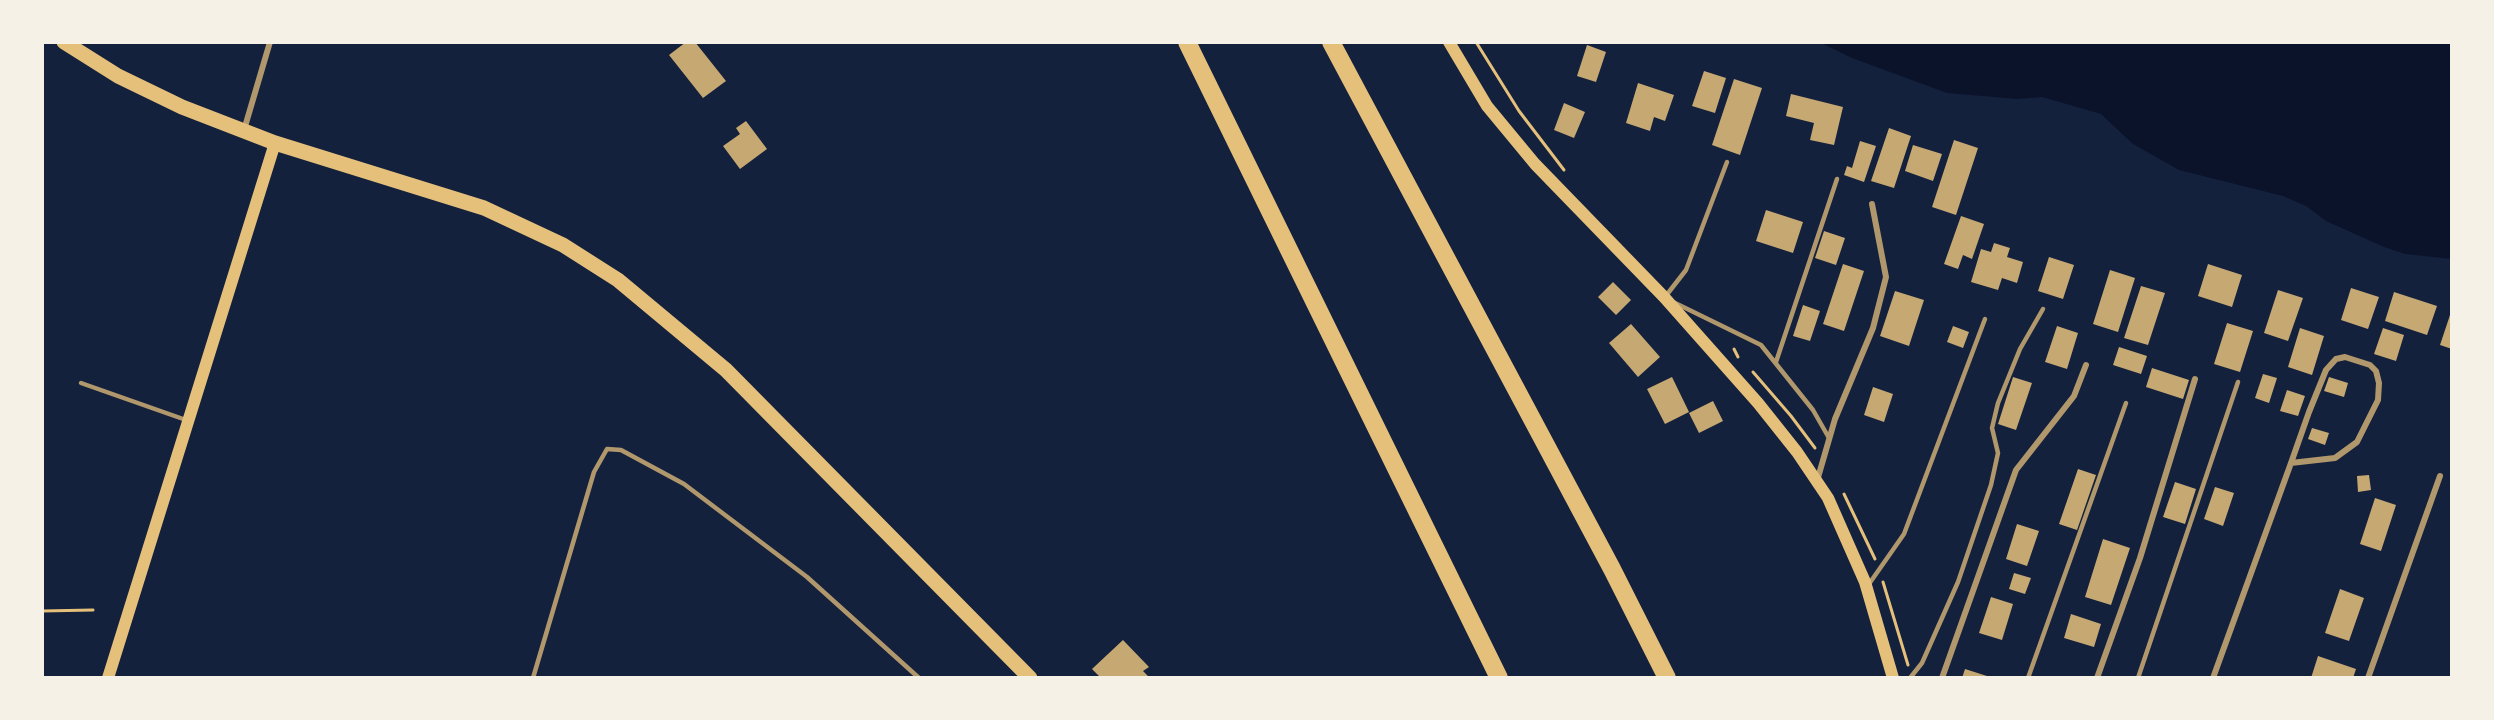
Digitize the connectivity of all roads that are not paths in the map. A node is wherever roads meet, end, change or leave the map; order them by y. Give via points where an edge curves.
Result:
1 (64, 42) edge
2 (270, 42) edge
3 (1187, 42) edge
4 (1331, 42) edge
5 (1449, 42) edge
6 (243, 131) junction
7 (275, 143) junction
8 (1727, 162) dead end
9 (1837, 179) dead end
10 (1872, 204) dead end
11 (1664, 297) junction
12 (2043, 309) dead end
13 (1985, 318) dead end
14 (1776, 362) junction
15 (2086, 365) dead end
16 (2195, 379) dead end
17 (2238, 382) dead end
18 (81, 383) dead end
19 (2126, 403) dead end
20 (188, 421) junction
21 (1829, 438) junction
22 (2291, 463) junction
23 (2440, 476) dead end
24 (1817, 482) junction
25 (1867, 587) junction
26 (108, 678) edge
27 (533, 678) edge
28 (919, 678) edge
29 (1029, 678) edge
30 (1499, 678) edge
31 (1668, 678) edge
32 (1893, 678) edge
33 (1910, 678) edge
34 (1942, 678) edge
35 (2028, 678) edge
36 (2097, 678) edge
37 (2138, 678) edge
38 (2213, 678) edge
39 (2368, 678) edge

1 - 6 main road via 135,85
2 - 6 street
3 - 30 highway
4 - 31 highway
5 - 11 main road via 1487,106 1535,164
6 - 7 main road
7 - 20 main road
7 - 29 main road via 484,208 563,245 618,280 726,370
8 - 11 lane via 1686,270
9 - 14 lane
10 - 21 street via 1886,277 1873,328
11 - 14 lane via 1761,345
11 - 24 main road via 1758,403
12 - 33 lane via 2020,349 1998,403 1992,428 1998,453 1991,485 1958,582 1922,663
13 - 25 lane via 1904,534
14 - 21 lane via 1814,410
15 - 34 street via 2074,396 2016,470
16 - 36 street via 2140,558
17 - 37 lane
18 - 20 lane
19 - 35 lane
20 - 26 main road
21 - 24 street
22 - 22 street via 2335,458 2357,442 2378,400 2379,383 2370,365 2344,357 2326,370
22 - 38 street
23 - 39 street
24 - 25 main road via 1828,498
25 - 32 main road
27 - 28 lane via 594,472 607,449 621,450 684,484 807,577

